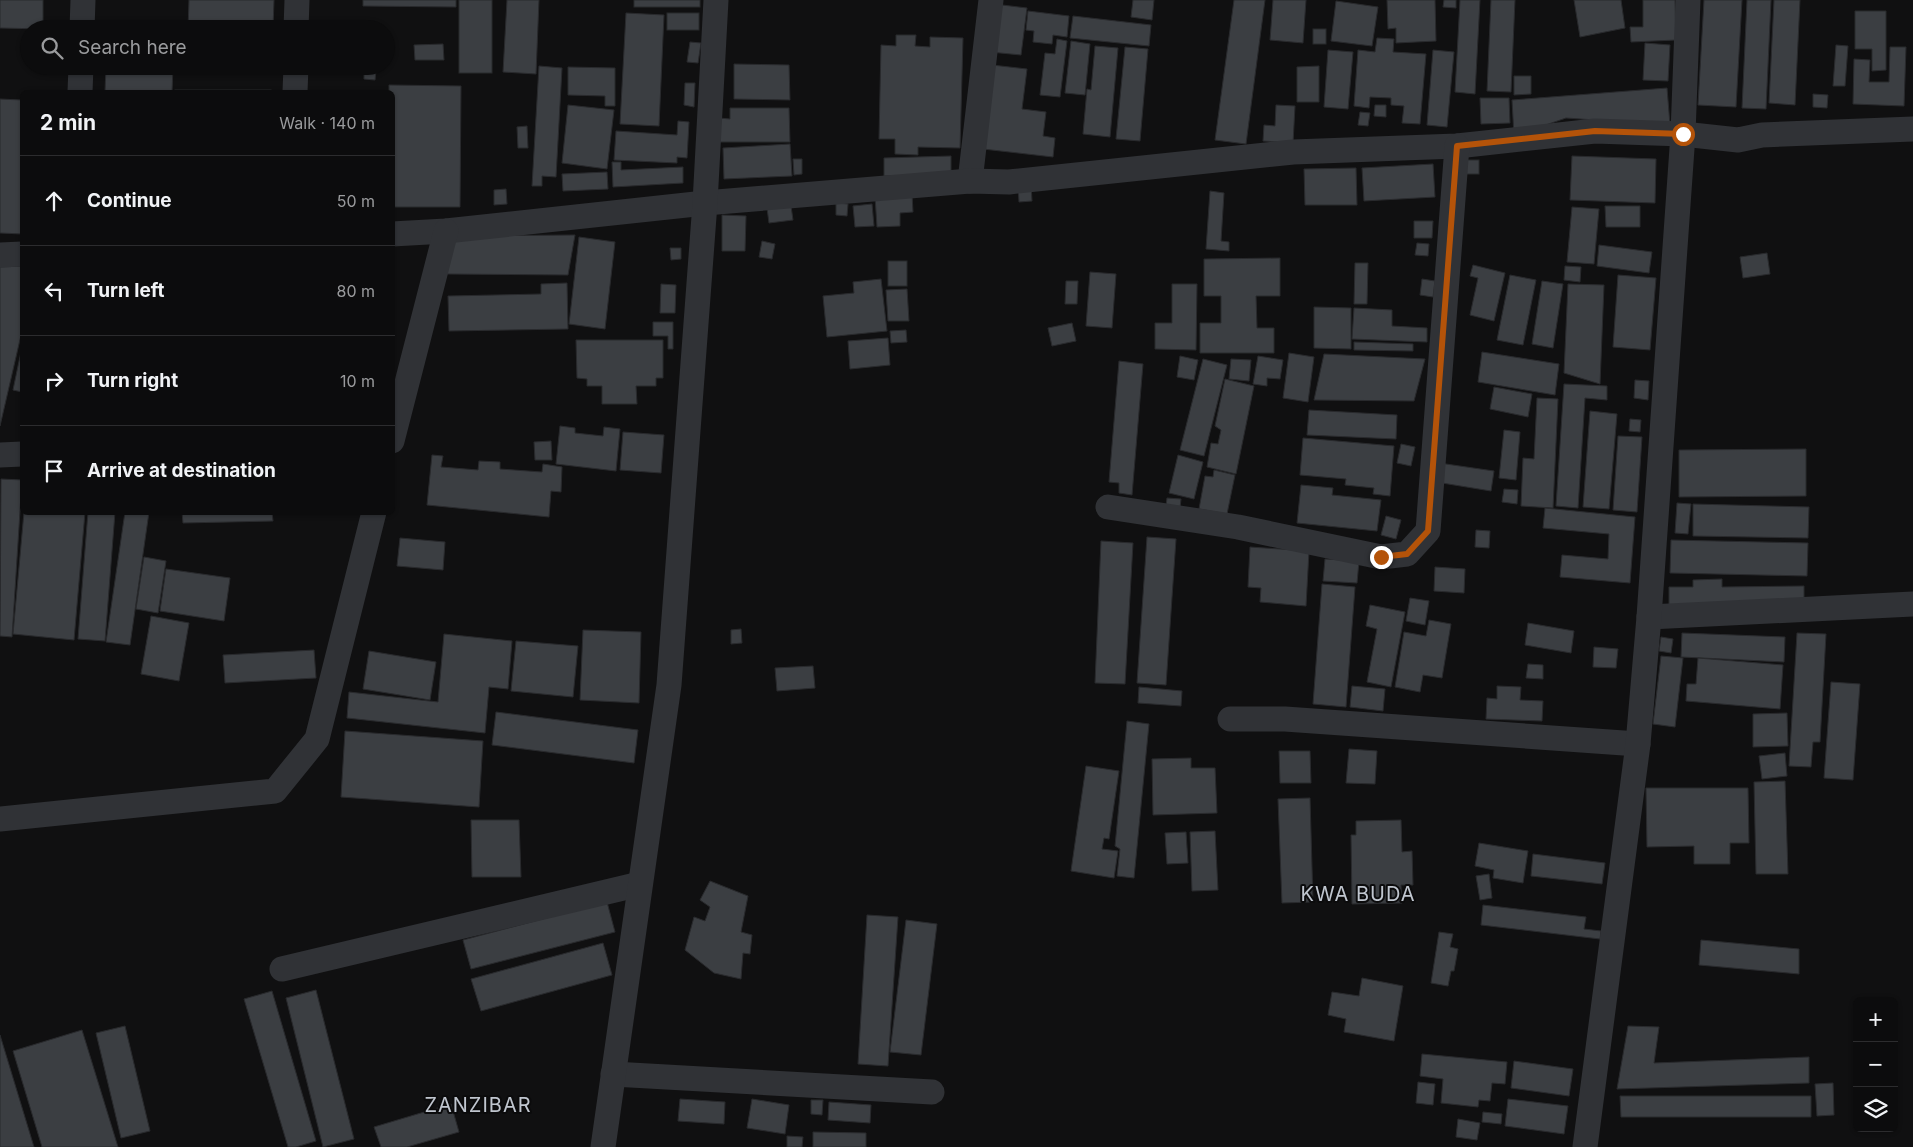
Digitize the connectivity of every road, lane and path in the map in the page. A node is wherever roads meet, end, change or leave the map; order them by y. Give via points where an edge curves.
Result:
1 (83, 0) edge
2 (297, 0) edge
3 (716, 0) edge
4 (991, 0) edge
5 (1688, 0) edge
6 (82, 20) edge
7 (296, 20) edge
8 (81, 75) edge
9 (296, 75) edge
10 (80, 90) edge
11 (296, 90) edge
12 (1913, 129) edge
13 (1683, 134) junction
14 (1457, 146) junction
15 (970, 181) junction
16 (705, 203) junction
17 (446, 231) junction
18 (395, 234) edge
19 (20, 254) edge
20 (0, 255) edge
21 (395, 429) edge
22 (20, 454) edge
23 (0, 455) edge
24 (1108, 507) dead end
25 (373, 515) edge
26 (1913, 604) edge
27 (1649, 617) junction
28 (1230, 719) dead end
29 (1638, 744) junction
30 (0, 819) edge
31 (640, 884) junction
32 (282, 969) dead end
33 (613, 1074) junction
34 (932, 1092) dead end
35 (603, 1147) edge
36 (1585, 1147) edge

1 - 6 street
2 - 7 street
3 - 16 street
4 - 15 street
5 - 13 street
8 - 10 street
9 - 11 street
12 - 13 street via 1762,135 1738,140
13 - 14 street via 1595,131
13 - 27 street
14 - 15 street via 1293,152 1008,182
14 - 24 street via 1428,531 1407,554 1381,557 1238,527
15 - 16 street
16 - 17 street
16 - 31 street via 669,685
17 - 18 street
17 - 21 street
19 - 20 street
22 - 23 street
25 - 30 street via 317,739 275,791
26 - 27 street
27 - 29 street
28 - 29 street via 1285,719
29 - 36 street
31 - 32 street
31 - 33 street
33 - 34 street
33 - 35 street

